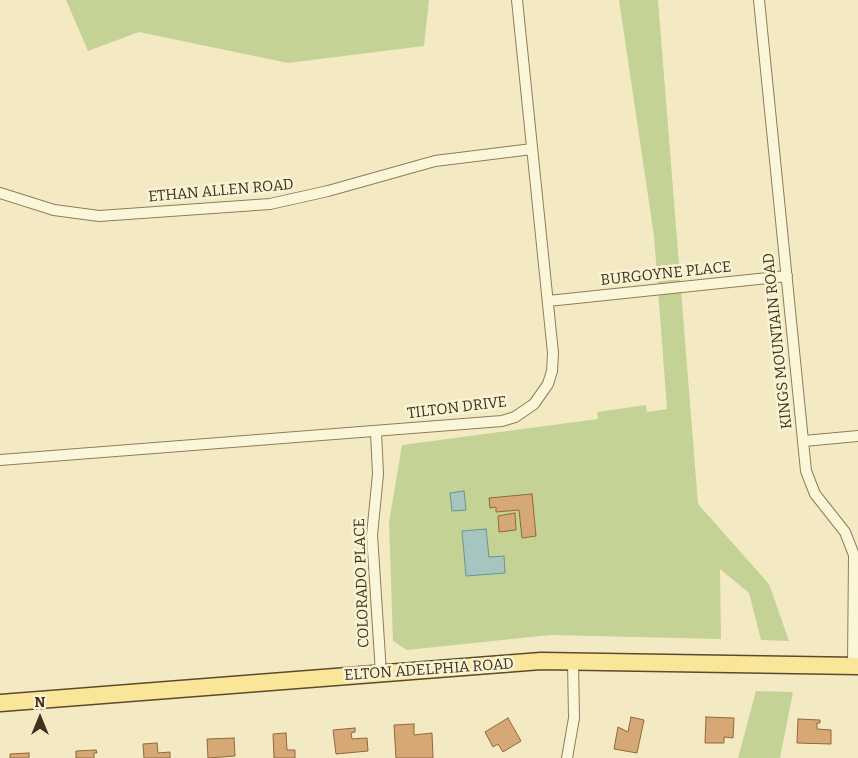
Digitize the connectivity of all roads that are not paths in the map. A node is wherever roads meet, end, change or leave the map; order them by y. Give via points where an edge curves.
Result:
1 (517, 0) edge
2 (759, 0) edge
3 (532, 149) junction
4 (0, 193) edge
5 (787, 276) junction
6 (548, 301) junction
7 (376, 432) junction
8 (858, 436) edge
9 (804, 441) junction
10 (0, 460) edge
11 (573, 661) junction
12 (855, 666) edge
13 (381, 673) junction
14 (0, 703) edge
15 (567, 758) edge

1 - 3 street, TILTON DRIVE
2 - 5 street, KINGS MOUNTAIN ROAD
3 - 4 street, ETHAN ALLEN ROAD via 435,161 320,194 270,204 98,216 54,210
3 - 6 street, TILTON DRIVE
5 - 6 street, BURGOYNE PLACE
5 - 9 street, KINGS MOUNTAIN ROAD
6 - 7 street, TILTON DRIVE via 552,370 545,390 526,411 502,422
7 - 10 street, TILTON DRIVE
7 - 13 street, COLORADO PLACE via 378,474 372,535
8 - 9 street
9 - 12 street, KINGS MOUNTAIN ROAD via 806,471 815,494 845,532 854,555
11 - 12 main road, ELTON ADELPHIA ROAD
11 - 13 main road, ELTON ADELPHIA ROAD
11 - 15 street via 574,718
13 - 14 main road, ELTON ADELPHIA ROAD

